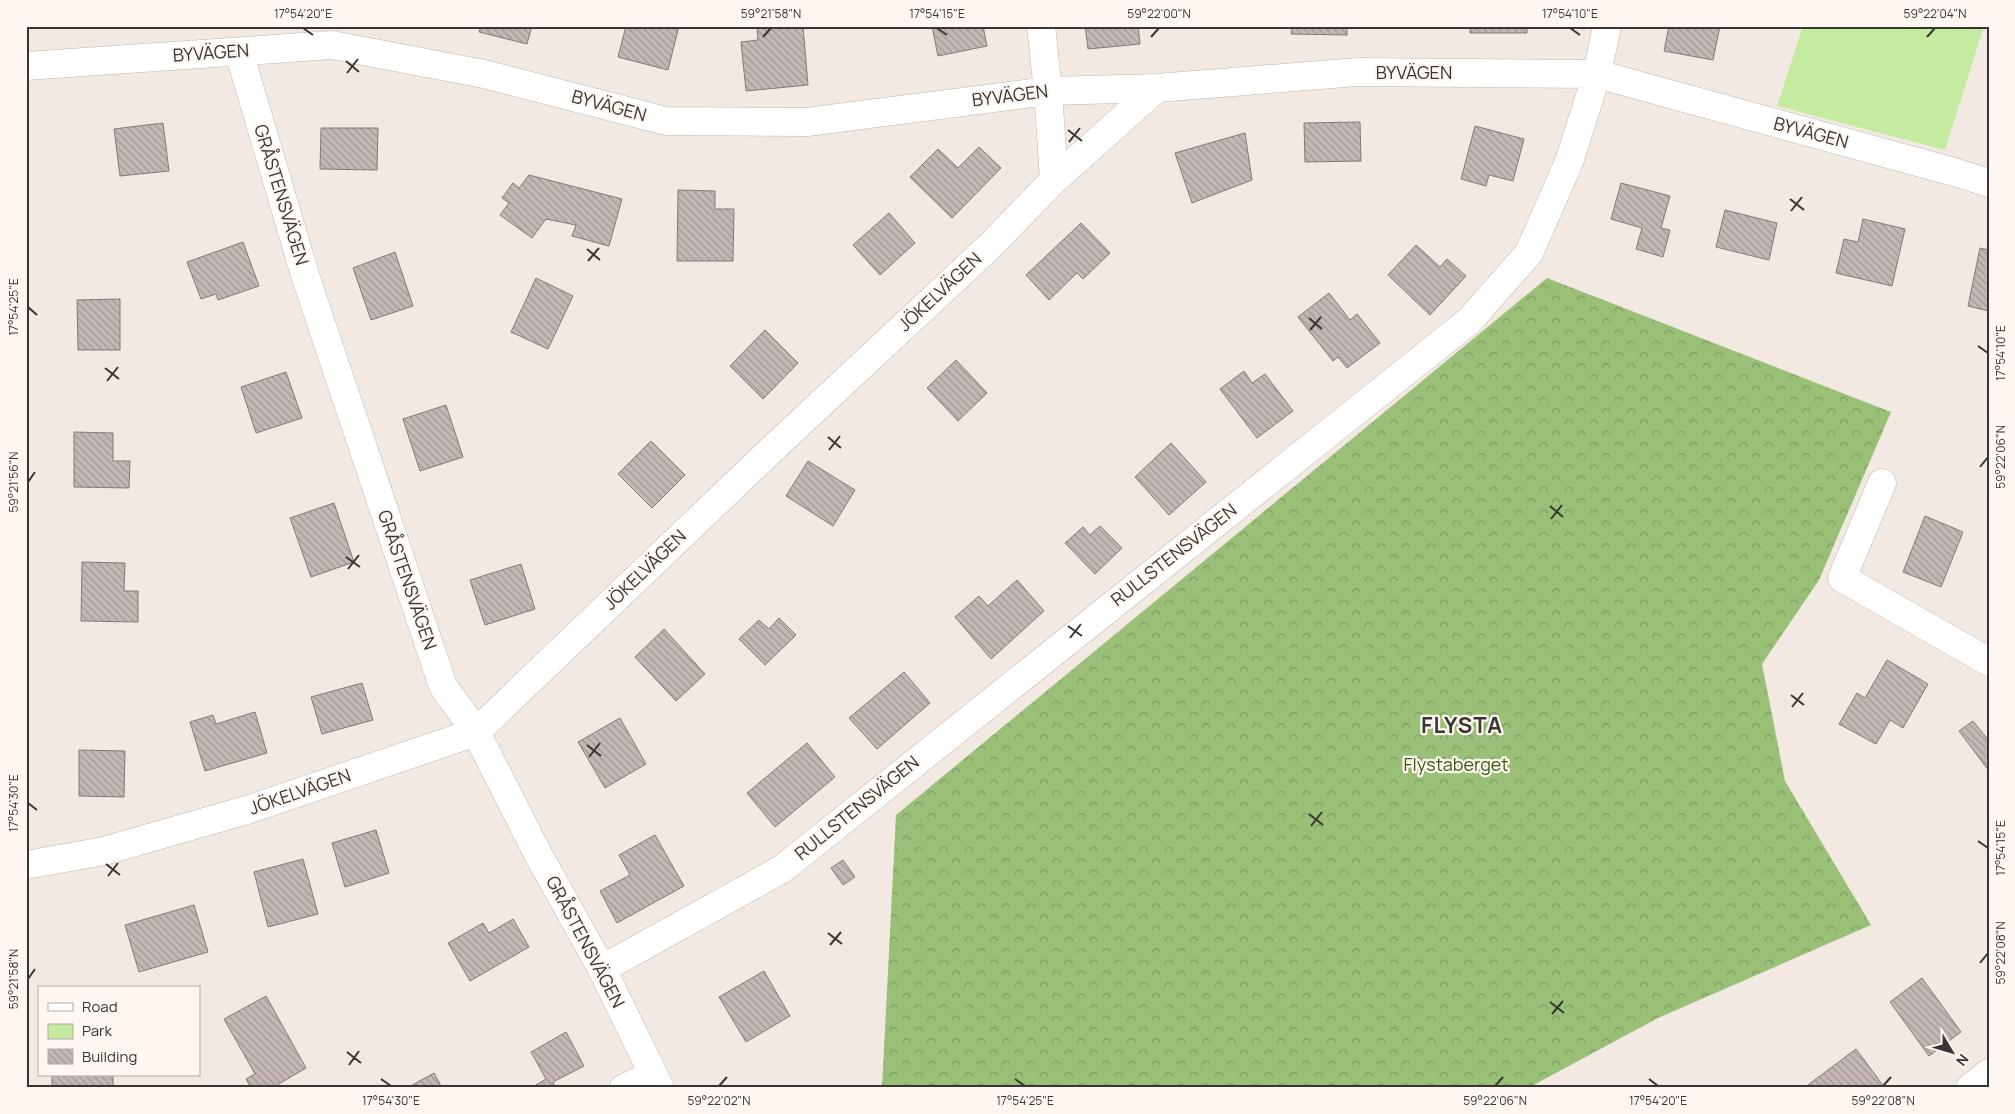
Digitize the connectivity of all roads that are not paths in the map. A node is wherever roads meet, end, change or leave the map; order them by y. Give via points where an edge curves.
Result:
1 (1042, 26) edge
2 (1607, 26) edge
3 (239, 52) junction
4 (26, 66) edge
5 (1597, 74) junction
6 (1157, 88) junction
7 (1048, 91) junction
8 (1054, 180) junction
9 (1989, 184) edge
10 (1882, 483) dead end
11 (1989, 662) edge
12 (476, 732) junction
13 (26, 865) edge
14 (602, 969) junction
15 (1989, 1073) edge
16 (656, 1081) edge
17 (624, 1088) edge
18 (1970, 1088) edge

1 - 7 street
2 - 5 street, RULLSTENSVÄGEN
3 - 4 street, BYVÄGEN
3 - 7 street, BYVÄGEN via 332,45 484,74 666,121 806,122
3 - 12 street, GRÅSTENSVÄGEN via 305,275 443,686
5 - 6 street, BYVÄGEN via 1358,72
5 - 9 street, BYVÄGEN
5 - 14 street, RULLSTENSVÄGEN via 1569,162 1529,253 1469,321 782,869
6 - 7 street, BYVÄGEN
6 - 8 street, JÖKELVÄGEN
7 - 8 street
8 - 12 street, JÖKELVÄGEN via 991,245
10 - 11 street via 1842,578
12 - 13 street, JÖKELVÄGEN via 250,809 104,851
12 - 14 street, GRÅSTENSVÄGEN via 539,856
14 - 16 street, GRÅSTENSVÄGEN
15 - 18 street
16 - 17 street, GRÅSTENSVÄGEN

